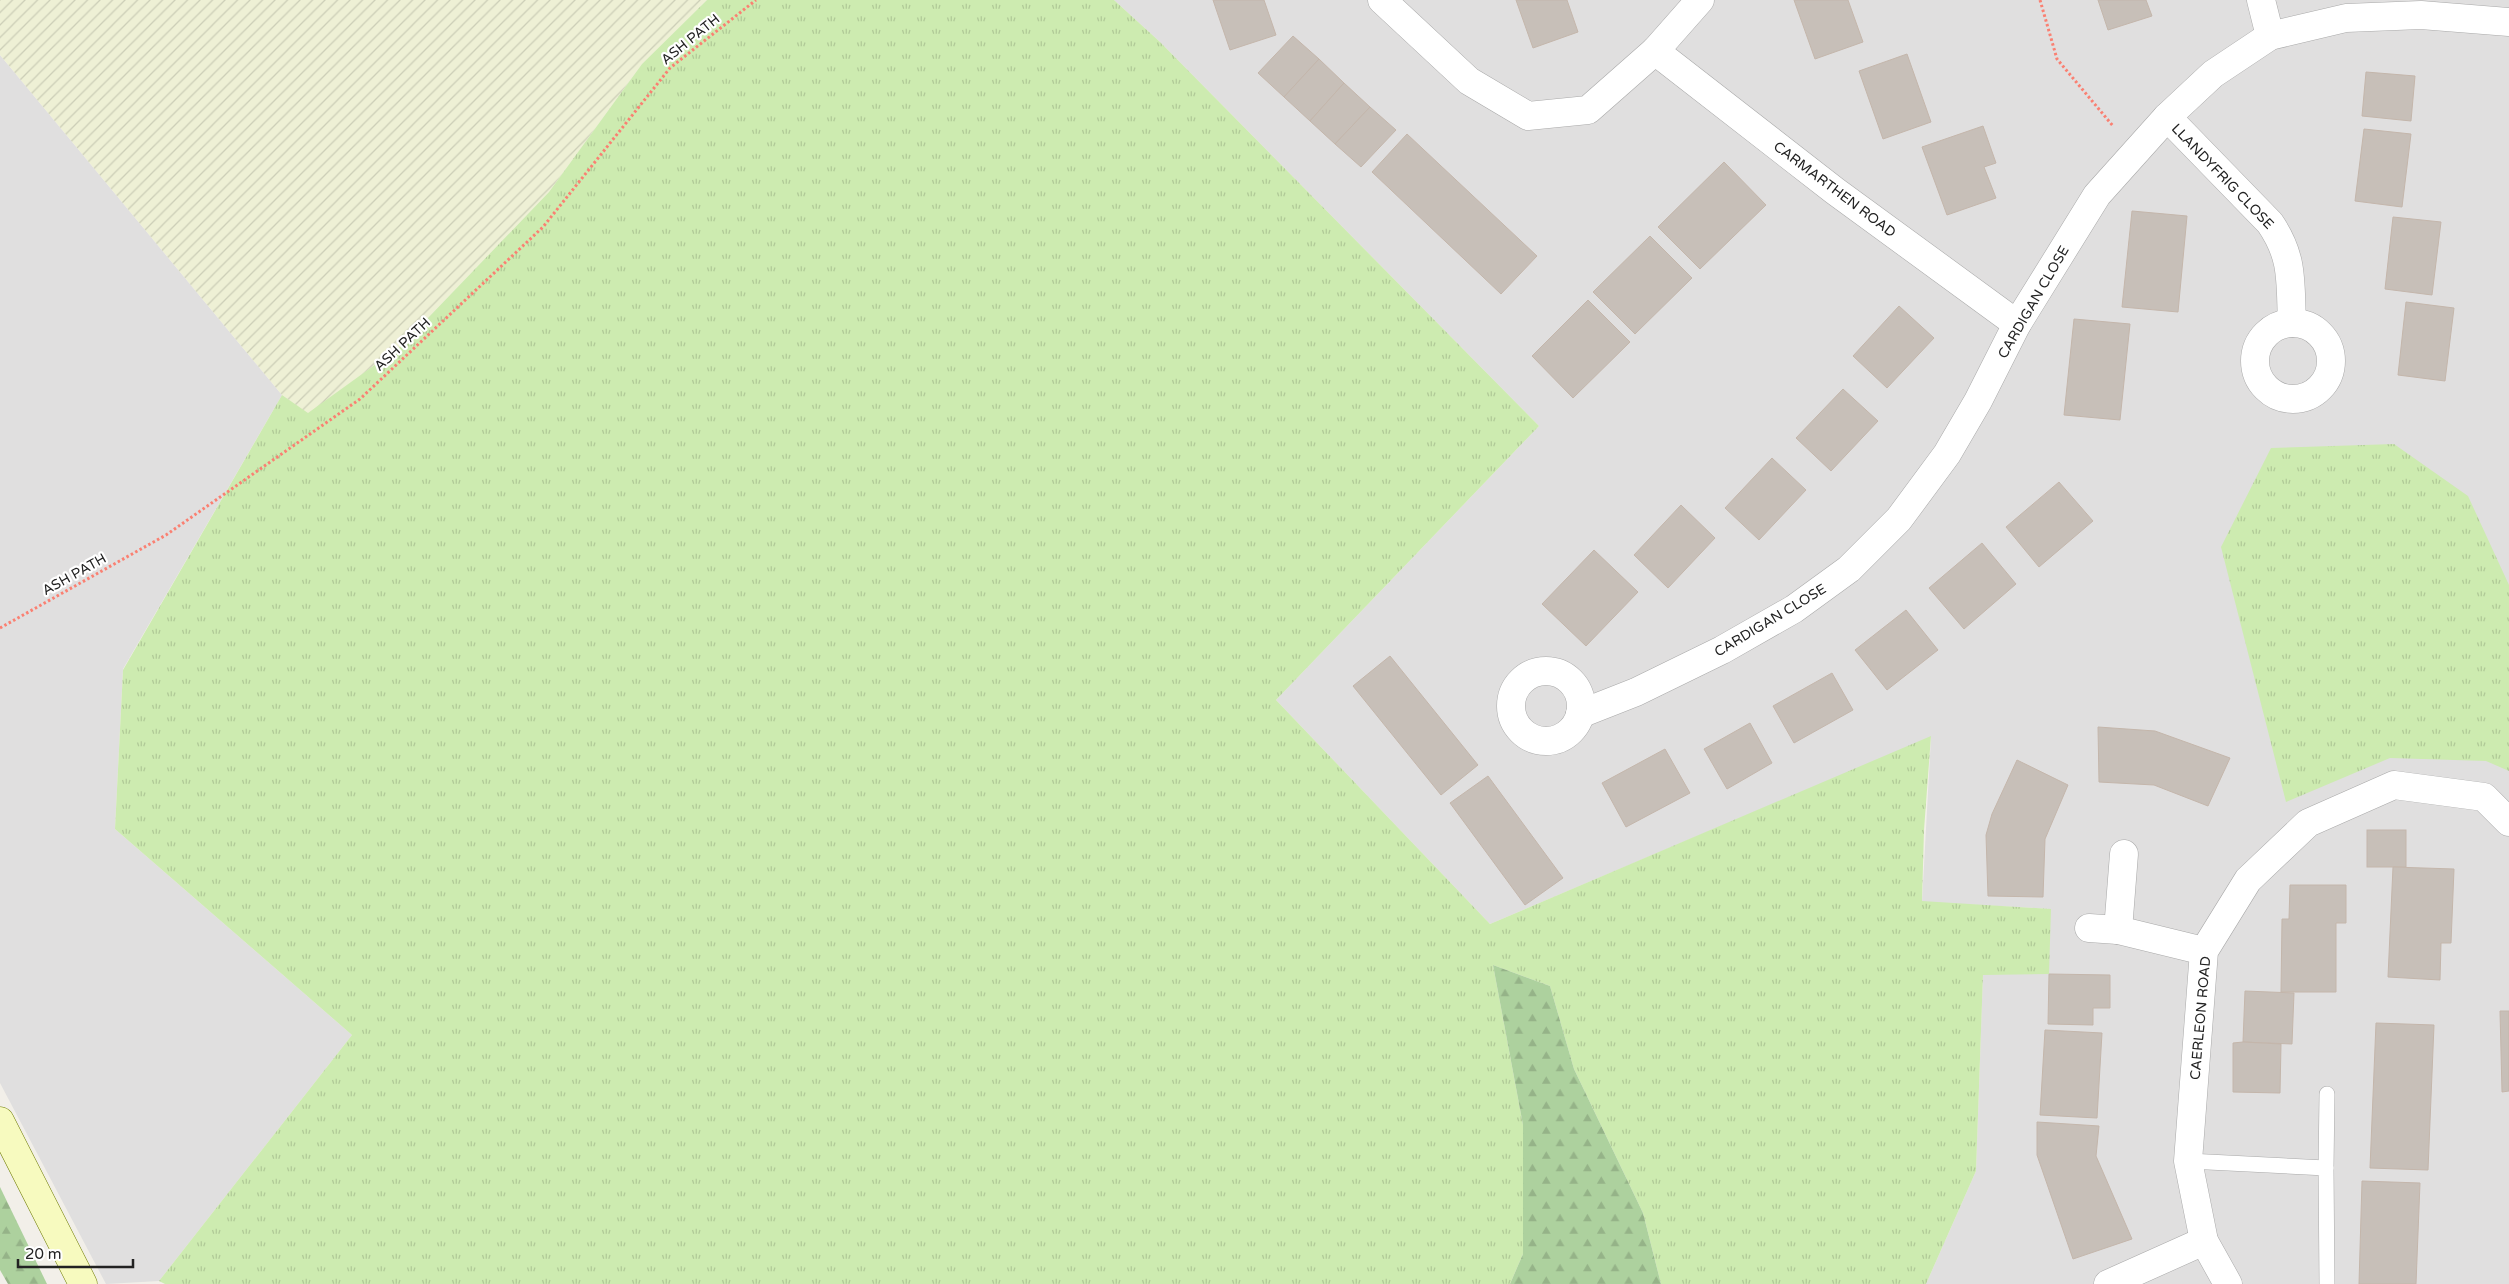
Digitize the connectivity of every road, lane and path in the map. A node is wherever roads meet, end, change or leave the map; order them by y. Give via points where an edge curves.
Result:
1 (756, 0) edge
2 (1382, 0) edge
3 (1700, 0) edge
4 (2040, 0) edge
5 (2261, 0) edge
6 (2509, 22) edge
7 (2270, 36) junction
8 (1655, 51) junction
9 (2166, 117) junction
10 (2135, 152) junction
11 (2292, 323) dead end
12 (2017, 324) junction
13 (0, 628) edge
14 (1580, 714) dead end
15 (2509, 822) edge
16 (2124, 854) dead end
17 (2089, 928) dead end
18 (2118, 930) junction
19 (2204, 951) junction
20 (2327, 1094) dead end
21 (0, 1121) edge
22 (2188, 1161) junction
23 (2326, 1168) junction
24 (2204, 1241) junction
25 (83, 1284) edge
26 (2108, 1284) edge
27 (2228, 1284) edge
28 (2327, 1284) edge

1 - 13 path, ASH PATH via 670,68 543,227 360,399 166,535
2 - 8 street via 1469,81 1528,116 1588,110
3 - 8 street
4 - 10 path via 2057,59
5 - 7 street
6 - 7 street, CARDIGAN CLOSE via 2421,15 2346,18
7 - 9 street, CARDIGAN CLOSE via 2213,74
8 - 12 street, CARMARTHEN ROAD via 1835,191
9 - 10 street, CARDIGAN CLOSE
9 - 11 street, LLANDYFRIG CLOSE via 2270,223 2282,241 2289,261
10 - 12 street, CARDIGAN CLOSE via 2097,195
12 - 14 street, CARDIGAN CLOSE via 1947,454 1898,519 1849,569 1794,609 1722,650 1636,692
15 - 19 street, CAERLEON ROAD via 2484,797 2394,785 2308,823 2248,880
16 - 18 street
17 - 18 street
18 - 19 street
19 - 22 street, CAERLEON ROAD
20 - 23 lane
21 - 25 street
22 - 23 lane
22 - 24 street, CAERLEON ROAD
23 - 28 lane
24 - 26 street
24 - 27 street, CAERLEON ROAD

